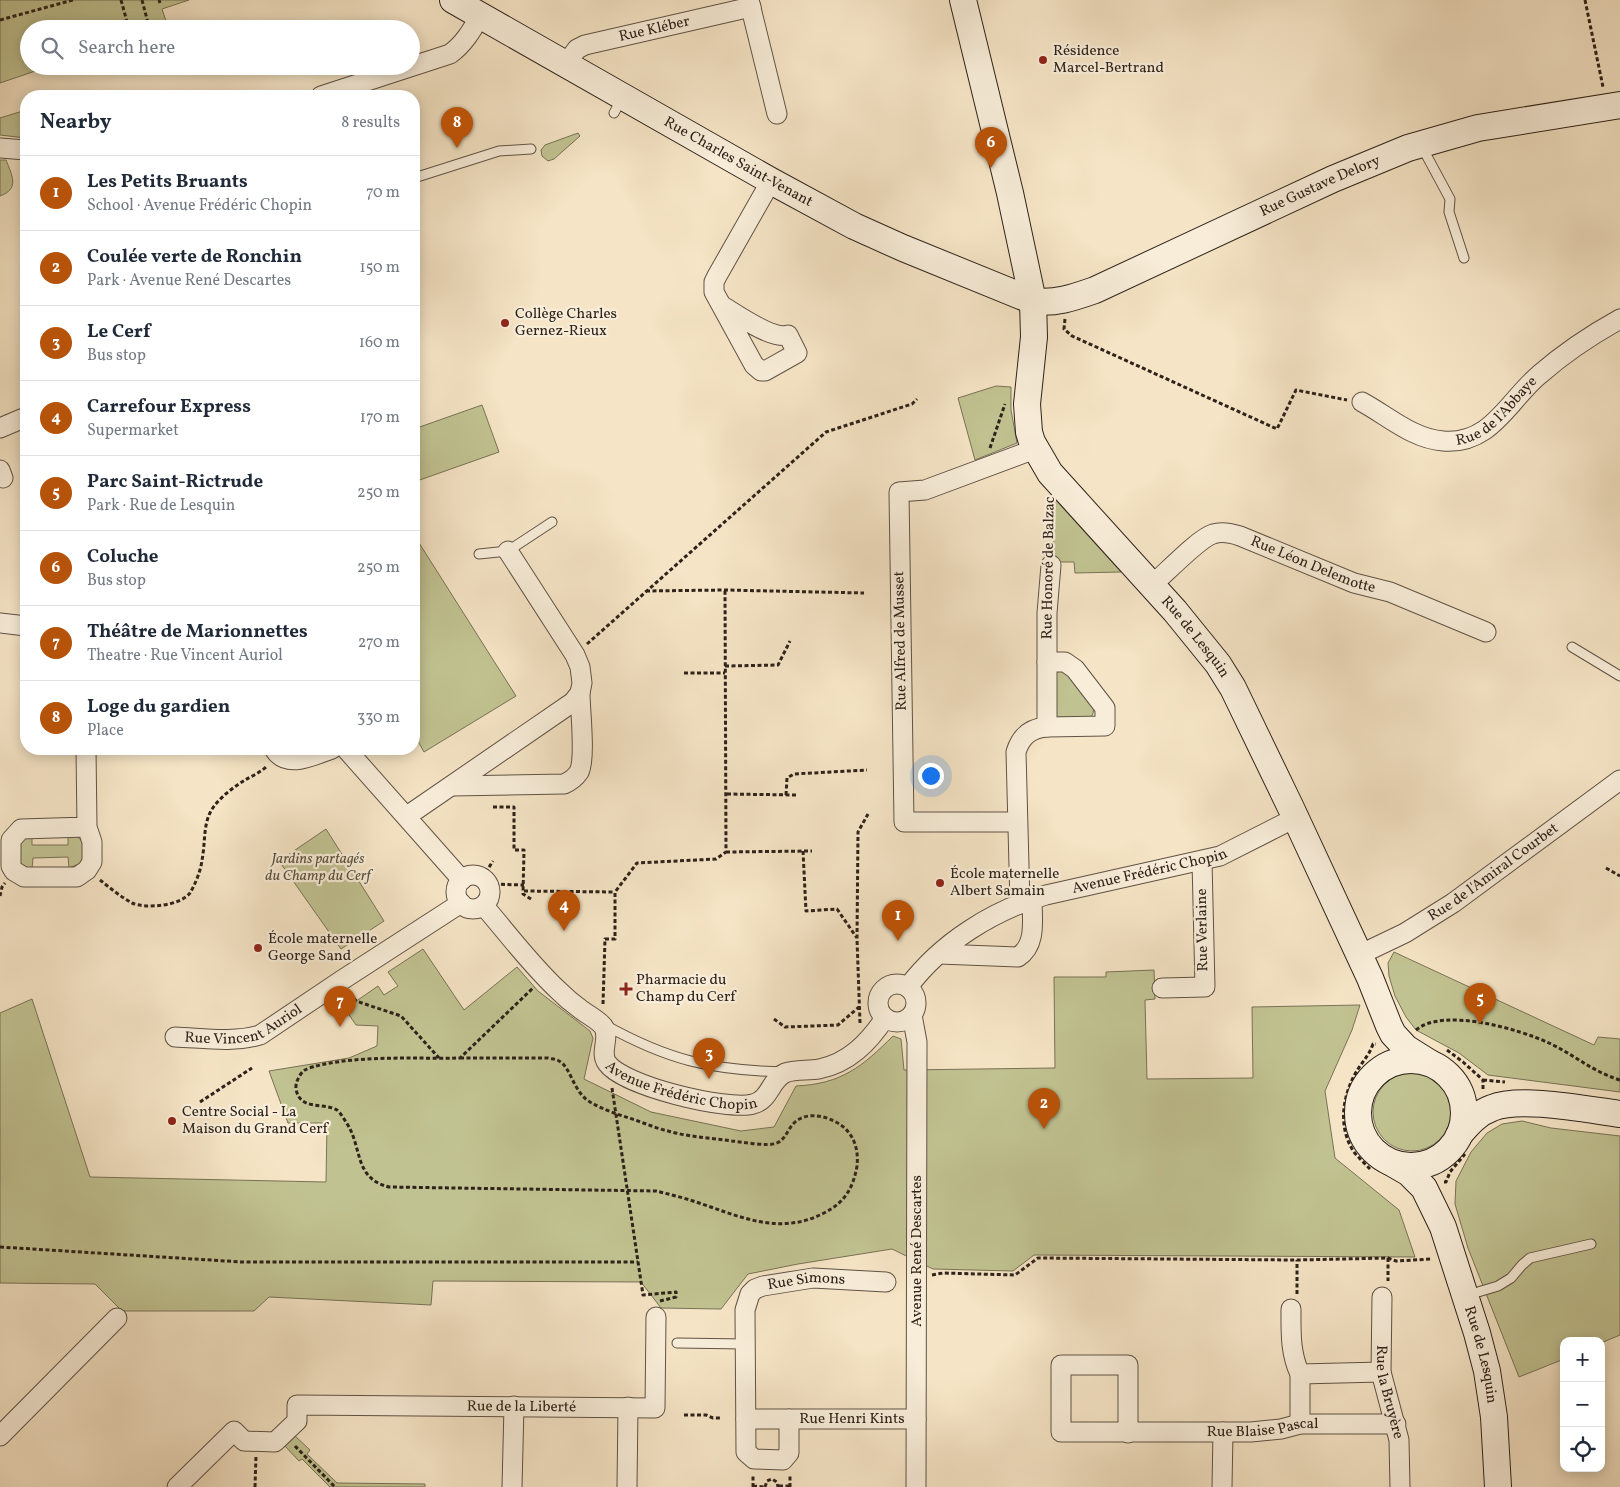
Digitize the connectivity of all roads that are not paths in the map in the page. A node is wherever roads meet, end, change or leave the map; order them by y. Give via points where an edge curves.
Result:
1 (453, 0) edge
2 (963, 0) edge
3 (750, 3) edge
4 (480, 16) junction
5 (420, 64) edge
6 (565, 65) junction
7 (386, 75) edge
8 (339, 90) edge
9 (1614, 106) edge
10 (776, 114) dead end
11 (1421, 144) junction
12 (0, 148) edge
13 (532, 149) dead end
14 (20, 150) edge
15 (420, 176) edge
16 (770, 181) junction
17 (1464, 258) dead end
18 (1033, 301) junction
19 (721, 306) dead end
20 (1620, 319) edge
21 (1362, 402) road end
22 (20, 420) edge
23 (0, 428) edge
24 (1035, 449) junction
25 (552, 522) dead end
26 (508, 551) junction
27 (479, 554) dead end
28 (1051, 565) road end
29 (1152, 585) junction
30 (0, 622) edge
31 (20, 625) edge
32 (1486, 632) dead end
33 (1572, 647) dead end
34 (1047, 662) junction
35 (1620, 676) edge
36 (580, 693) junction
37 (1047, 727) junction
38 (86, 755) edge
39 (282, 755) edge
40 (313, 755) edge
41 (351, 755) edge
42 (1620, 780) edge
43 (452, 786) junction
44 (407, 816) junction
45 (1295, 818) junction
46 (1017, 822) junction
47 (87, 827) junction
48 (1202, 861) junction
49 (462, 880) junction
50 (1026, 901) junction
51 (461, 903) junction
52 (484, 906) junction
53 (939, 954) junction
54 (1359, 955) junction
55 (908, 987) junction
56 (1162, 988) dead end
57 (912, 1015) junction
58 (885, 1018) junction
59 (595, 1020) junction
60 (175, 1037) dead end
61 (1391, 1043) junction
62 (1439, 1060) junction
63 (790, 1072) junction
64 (1370, 1079) junction
65 (1483, 1101) junction
66 (1620, 1114) edge
67 (1459, 1145) junction
68 (1383, 1167) junction
69 (1443, 1227) junction
70 (1591, 1244) dead end
71 (886, 1282) dead end
72 (1465, 1296) junction
73 (1382, 1297) road end
74 (1291, 1309) road end
75 (651, 1311) road end
76 (118, 1318) dead end
77 (677, 1344) dead end
78 (745, 1344) junction
79 (1381, 1372) junction
80 (1300, 1374) junction
81 (514, 1406) junction
82 (628, 1408) junction
83 (746, 1419) junction
84 (789, 1419) junction
85 (916, 1419) junction
86 (1300, 1424) junction
87 (1396, 1424) junction
88 (1223, 1432) junction
89 (1128, 1433) junction
90 (0, 1436) edge
91 (177, 1487) edge
92 (512, 1487) edge
93 (626, 1487) edge
94 (916, 1487) edge
95 (1222, 1487) edge
96 (1400, 1487) edge
97 (1498, 1487) edge

1 - 4 street, Rue Charles Saint-Venant
2 - 18 street, Rue de Lesquin
3 - 6 street, Rue Kléber via 585,45 577,49
3 - 10 street
4 - 5 street via 459,48
4 - 6 street, Rue Charles Saint-Venant
6 - 16 street, Rue Charles Saint-Venant via 618,105
7 - 8 street
9 - 11 street, Rue Gustave Delory via 1478,128
11 - 17 lane via 1450,198 1449,212
11 - 18 street, Rue Gustave Delory via 1332,179 1127,276 1069,299
12 - 14 street
13 - 15 lane via 499,152
16 - 18 street, Rue Charles Saint-Venant via 870,234
16 - 19 street via 714,282 714,292
18 - 24 street, Rue de Lesquin via 1034,337 1026,404 1029,432
20 - 21 street, Rue de l'Abbaye via 1547,368 1493,426 1464,440 1444,441 1422,436
22 - 23 street
24 - 29 street, Rue de Lesquin via 1050,474
24 - 46 street, Rue Alfred de Musset via 925,490 899,492 904,822
25 - 26 lane
26 - 27 lane
26 - 36 street via 575,656 580,667
28 - 34 street, Rue Honoré de Balzac via 1046,614
29 - 32 street, Rue Léon Delemotte via 1204,538 1220,532 1230,533 1354,583 1390,592
29 - 45 street, Rue de Lesquin via 1226,675
30 - 31 street
33 - 35 lane
34 - 37 street, Rue Honoré de Balzac
34 - 37 street, Rue Honoré de Balzac via 1065,662 1075,669 1106,708 1105,726
36 - 43 street via 573,702
36 - 43 street via 582,758 580,770 573,780 564,784
37 - 46 street, Rue Honoré de Balzac via 1027,734 1016,752
38 - 47 street
39 - 40 street via 291,760
41 - 44 street
42 - 54 street, Rue de l'Amiral Courbet via 1453,903 1405,933
43 - 44 street
44 - 49 street
45 - 48 street, Avenue Frédéric Chopin via 1231,851
45 - 54 street, Rue de Lesquin
46 - 50 street, Rue Honoré de Balzac
47 - 47 street via 92,842 92,862 77,876 24,878 11,866 11,840 21,829
48 - 50 street, Avenue Frédéric Chopin
48 - 56 street, Rue Verlaine via 1205,987
49 - 51 street via 457,889
49 - 52 street via 472,875 485,881 490,896
50 - 53 street, Avenue Frédéric Chopin via 975,927
50 - 53 street, Rue Honoré de Balzac via 1031,938 1029,947 1018,957
51 - 52 street via 470,909
51 - 60 street, Rue Vincent Auriol via 260,1035 245,1039
52 - 59 street, Avenue Frédéric Chopin via 546,978
53 - 55 street, Avenue Frédéric Chopin
54 - 61 street, Rue de Lesquin via 1389,1026
55 - 57 street via 916,1000
55 - 58 street via 892,984 882,992 878,1000
57 - 58 street via 899,1022
57 - 85 street, Avenue René Descartes via 917,1042
58 - 63 street, Avenue Frédéric Chopin via 874,1035 843,1060 818,1069
59 - 63 lane, Avenue Frédéric Chopin via 649,1048 689,1062 733,1070
59 - 63 street, Avenue Frédéric Chopin via 606,1033 605,1058 611,1067 627,1077 669,1093 707,1101 754,1104 761,1101 777,1079
61 - 62 street, Rue de Lesquin
61 - 64 street
62 - 64 street via 1394,1062
62 - 65 street, Rue de Lesquin
62 - 67 street via 1463,1099
64 - 68 street via 1358,1106 1360,1129
65 - 66 street via 1493,1107 1551,1105
65 - 67 street
67 - 68 street via 1427,1163
67 - 69 street, Rue de Lesquin via 1441,1165 1438,1195
68 - 69 street, Rue de Lesquin via 1408,1173 1424,1188
69 - 72 street, Rue de Lesquin
70 - 72 lane via 1530,1258 1511,1278 1498,1286
71 - 78 street, Rue Simons via 801,1279 754,1289 746,1302
72 - 97 street, Rue de Lesquin via 1490,1385
73 - 79 street, Rue la Bruyère
74 - 80 street via 1292,1352
75 - 82 street, Rue de la Liberté via 655,1408
76 - 90 street
77 - 78 lane
78 - 83 street, Rue Henri Kints
79 - 80 street
79 - 87 street, Rue la Bruyère
80 - 86 street
81 - 82 street, Rue de la Liberté
81 - 91 street, Rue de la Liberté via 297,1405 297,1421 275,1442 244,1441 234,1431
81 - 92 street
82 - 93 street
83 - 84 street, Rue Henri Kints
83 - 84 street, Rue Henri Kints via 746,1452 754,1459 783,1460 789,1453
84 - 85 street, Rue Henri Kints
85 - 94 street, Avenue René Descartes
86 - 87 street, Rue Blaise Pascal
86 - 88 street, Rue Blaise Pascal via 1266,1431
87 - 96 street, Rue la Bruyère
88 - 89 street, Rue Blaise Pascal
88 - 95 street
89 - 89 street, Rue Blaise Pascal via 1128,1365 1061,1365 1061,1432

